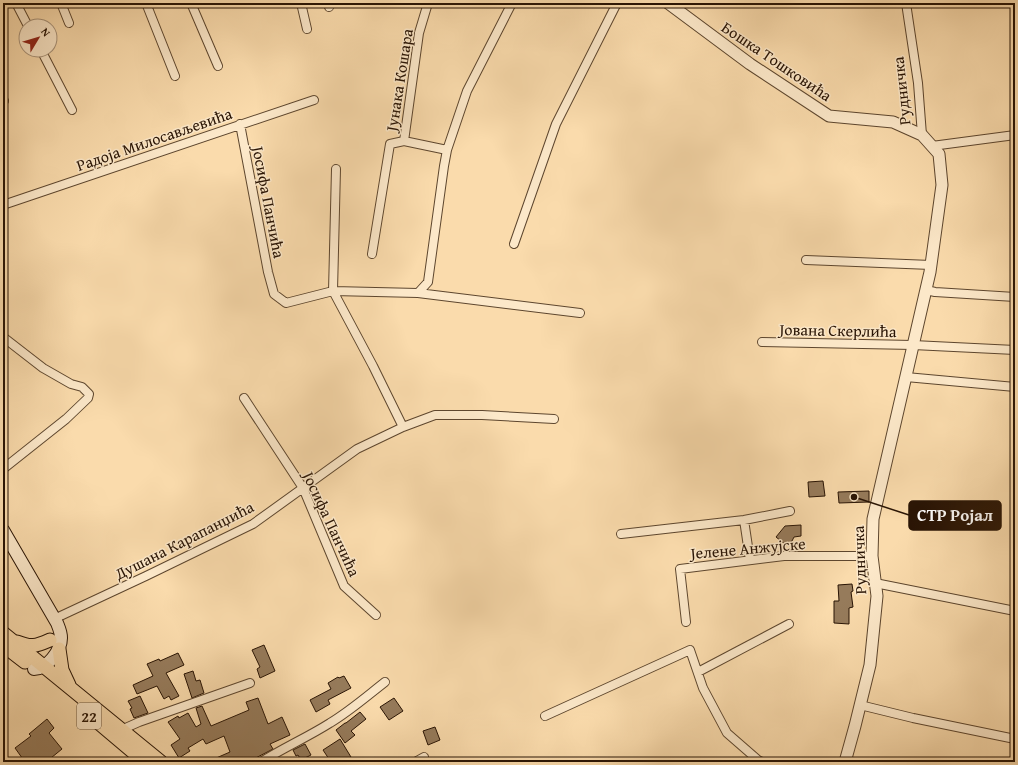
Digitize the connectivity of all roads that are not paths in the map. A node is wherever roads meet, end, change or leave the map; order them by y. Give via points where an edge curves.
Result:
1 (16, 3) edge
2 (61, 3) edge
3 (146, 3) edge
4 (191, 3) edge
5 (301, 3) edge
6 (428, 3) edge
7 (512, 3) edge
8 (617, 3) edge
9 (668, 3) edge
10 (906, 3) edge
11 (24, 18) edge
12 (70, 23) dead end
13 (307, 29) dead end
14 (45, 58) edge
15 (218, 66) dead end
16 (175, 76) dead end
17 (314, 100) dead end
18 (72, 110) dead end
19 (240, 124) junction
20 (922, 135) junction
21 (1015, 135) edge
22 (404, 141) junction
23 (932, 146) junction
24 (447, 150) junction
25 (336, 169) dead end
26 (3, 205) edge
27 (514, 244) dead end
28 (372, 254) dead end
29 (806, 260) dead end
30 (931, 264) junction
31 (926, 290) junction
32 (333, 291) junction
33 (418, 293) junction
34 (1015, 296) edge
35 (580, 313) dead end
36 (3, 337) edge
37 (762, 342) dead end
38 (913, 345) junction
39 (1015, 350) edge
40 (906, 378) junction
41 (1015, 387) edge
42 (244, 398) dead end
43 (554, 419) dead end
44 (403, 427) junction
45 (3, 469) edge
46 (303, 488) junction
47 (790, 511) dead end
48 (744, 520) junction
49 (3, 530) edge
50 (621, 534) dead end
51 (872, 556) junction
52 (750, 560) junction
53 (875, 583) junction
54 (1015, 611) edge
55 (376, 615) dead end
56 (55, 621) junction
57 (686, 622) dead end
58 (789, 624) dead end
59 (4, 638) edge
60 (54, 644) junction
61 (35, 665) junction
62 (698, 672) junction
63 (385, 682) dead end
64 (250, 683) dead end
65 (70, 689) junction
66 (860, 705) junction
67 (545, 716) dead end
68 (121, 730) junction
69 (1015, 739) edge
70 (424, 757) dead end
71 (145, 762) edge
72 (161, 762) edge
73 (261, 762) edge
74 (415, 762) edge
75 (762, 762) edge
76 (844, 762) edge

1 - 11 street
2 - 12 street
3 - 16 street
4 - 15 street
5 - 13 street
6 - 22 street, Јунака Кошара via 419,33
7 - 24 street via 467,91
8 - 27 street via 556,124
9 - 20 street, Бошка Тошковића via 750,64 829,116 893,122
10 - 20 street, Рудничка via 918,83
14 - 18 street
17 - 19 street, Радоја Милосављевића
19 - 26 street, Радоја Милосављевића
19 - 32 street, Јосифа Панчића via 274,294 286,303
20 - 23 street, Рудничка
21 - 23 street
22 - 24 street, Јунака Кошара
22 - 28 street via 390,144
23 - 30 street, Рудничка via 939,154 942,185
24 - 33 street via 428,282
25 - 32 street
29 - 30 street
30 - 31 street, Рудничка
31 - 34 street
31 - 38 street, Рудничка
32 - 33 street
32 - 44 street
33 - 35 street
36 - 45 street via 43,368 71,384 82,386 89,394 66,419
37 - 38 street, Јована Скерлића
38 - 39 street, Јована Скерлића
38 - 40 street, Рудничка
40 - 41 street
40 - 51 street, Рудничка via 873,519
42 - 46 street, Јосифа Панчића
43 - 44 street, Душана Карапанџића via 435,415
44 - 46 street, Душана Карапанџића via 357,449
46 - 55 street, Јосифа Панчића via 344,586
46 - 56 street, Душана Карапанџића via 253,524
47 - 48 street
48 - 50 street
48 - 52 street
49 - 56 main road
51 - 52 street, Јелене Анжујске via 784,556
51 - 53 street, Рудничка
52 - 57 street, Јелене Анжујске via 680,568
53 - 54 street
53 - 66 street, Рудничка via 877,596 870,665
56 - 60 main road
58 - 62 street
59 - 60 main road via 32,646
59 - 61 main road, 22
60 - 61 main road
60 - 65 main road
61 - 65 main road, 22
61 - 71 main road, 22
62 - 67 street via 690,650
62 - 75 street via 703,688 727,733
63 - 73 street via 329,724
64 - 68 street
65 - 68 main road, 22
66 - 69 street
66 - 76 street, Рудничка
68 - 72 main road, 22
70 - 74 street

